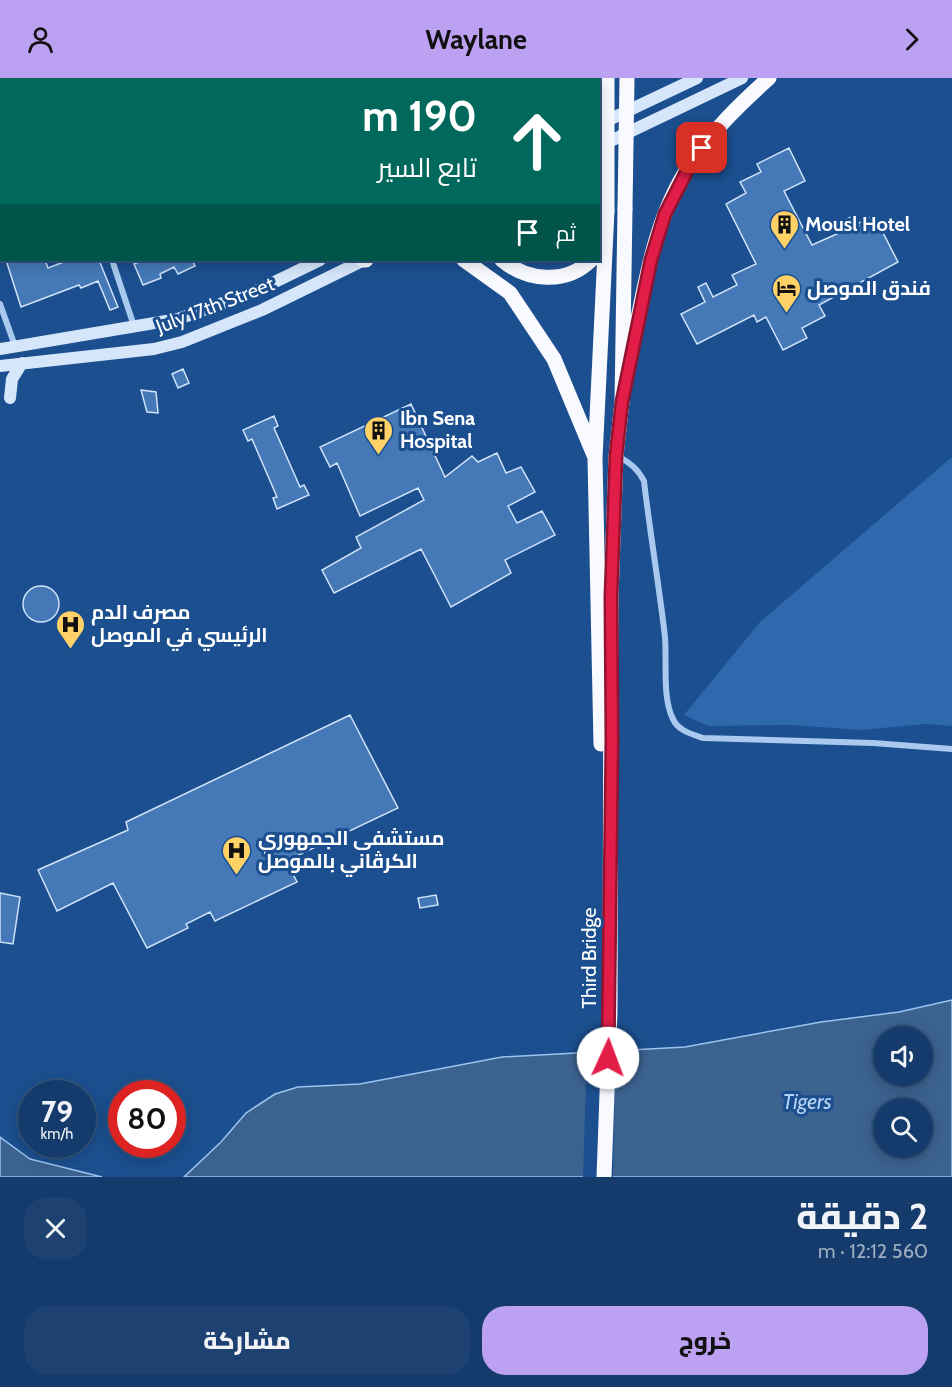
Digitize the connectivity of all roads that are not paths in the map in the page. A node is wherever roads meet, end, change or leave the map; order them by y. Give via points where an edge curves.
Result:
1 (607, 78) edge
2 (627, 78) edge
3 (697, 78) edge
4 (742, 78) edge
5 (769, 78) edge
6 (600, 124) edge
7 (600, 146) edge
8 (602, 241) edge
9 (112, 261) edge
10 (318, 261) edge
11 (362, 261) edge
12 (465, 261) edge
13 (503, 261) edge
14 (590, 261) edge
15 (254, 292) junction
16 (0, 304) edge
17 (262, 310) junction
18 (134, 326) junction
19 (15, 347) junction
20 (0, 349) edge
21 (22, 363) junction
22 (0, 366) edge
23 (10, 398) dead end
24 (622, 402) junction
25 (616, 456) junction
26 (595, 458) junction
27 (606, 740) junction
28 (952, 749) edge
29 (594, 1177) edge
30 (604, 1177) edge

1 - 8 highway, bridge via 607,211
2 - 24 highway, bridge
3 - 6 main road
4 - 7 main road
5 - 24 highway via 714,132 690,165 665,214 651,260
8 - 26 highway
9 - 18 street
10 - 15 main road, July 17th Street
11 - 17 main road, July 17th Street
12 - 26 highway via 510,293 554,360
13 - 14 highway via 525,274 549,278 582,268
15 - 17 main road
15 - 18 main road, July 17th Street via 178,319
16 - 19 street
17 - 21 main road, July 17th Street via 154,349
18 - 19 main road, July 17th Street
19 - 20 main road, July 17th Street
21 - 22 main road, July 17th Street
21 - 23 main road via 12,379
24 - 25 highway
25 - 27 highway
25 - 28 street via 640,472 644,481 665,639 670,712 682,729 703,738
26 - 27 highway
27 - 29 highway, Third Bridge
27 - 30 highway, Third Bridge via 610,1011

